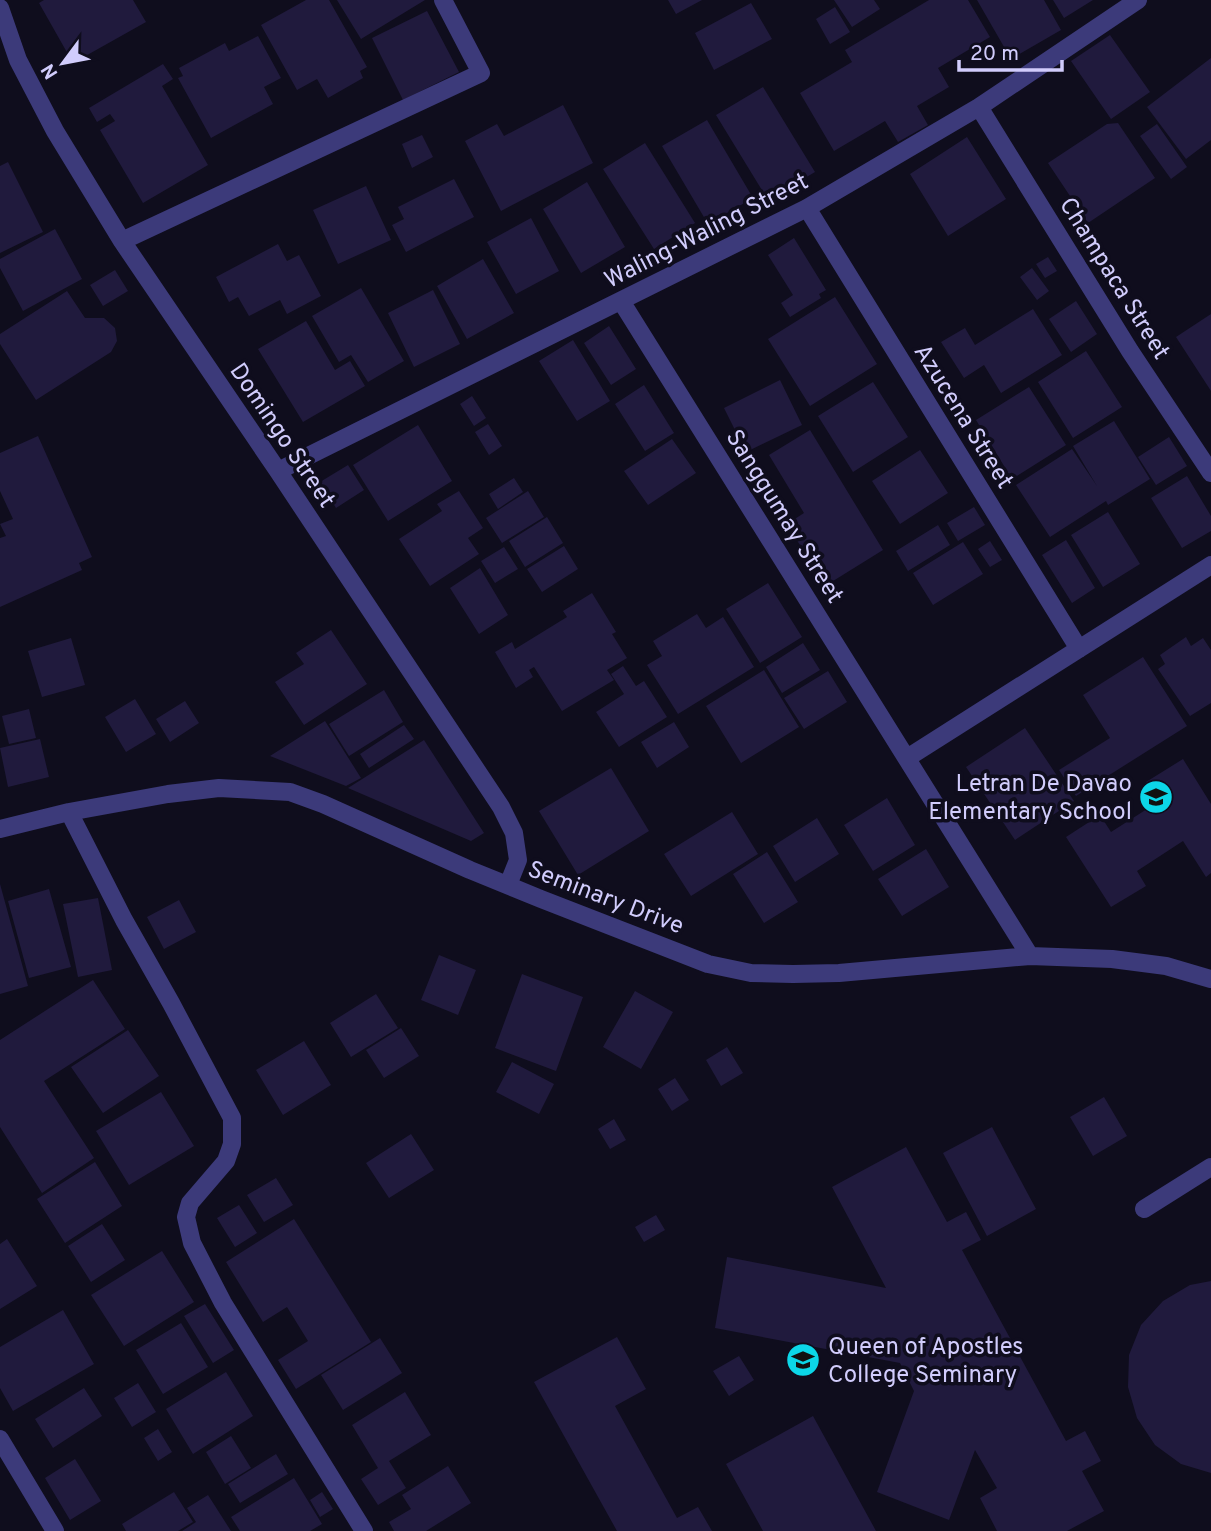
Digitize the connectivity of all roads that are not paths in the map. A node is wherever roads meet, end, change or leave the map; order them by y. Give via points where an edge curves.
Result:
1 (443, 0) edge
2 (1138, 0) edge
3 (0, 8) edge
4 (979, 107) junction
5 (807, 208) junction
6 (122, 241) junction
7 (621, 301) junction
8 (278, 471) junction
9 (1211, 474) edge
10 (1211, 565) edge
11 (1079, 649) junction
12 (907, 758) junction
13 (69, 812) junction
14 (0, 829) edge
15 (509, 886) junction
16 (1030, 956) junction
17 (1211, 979) edge
18 (1211, 1167) edge
19 (1144, 1209) dead end
20 (0, 1439) edge
21 (55, 1531) edge
22 (364, 1531) edge

1 - 6 street via 481,73
2 - 4 street, Waling-Waling Street
3 - 6 street, Domingo Street via 18,60 55,131
4 - 5 street, Waling-Waling Street
4 - 9 street, Champaca Street
5 - 7 street, Waling-Waling Street
5 - 11 street, Azucena Street
6 - 8 street, Domingo Street
7 - 8 street, Waling-Waling Street
7 - 12 street, Sanggumay Street
8 - 15 street, Domingo Street via 501,807 514,834 518,860
10 - 11 street
11 - 12 street
12 - 16 street, Sanggumay Street
13 - 14 street, Seminary Drive
13 - 15 street, Seminary Drive via 219,788 290,792
13 - 22 street via 232,1118 232,1144 226,1161 190,1203 186,1217 192,1243 223,1303
15 - 16 street, Seminary Drive via 708,964 751,973 839,973
16 - 17 street, Seminary Drive via 1112,959 1166,966
18 - 19 street
20 - 21 street

